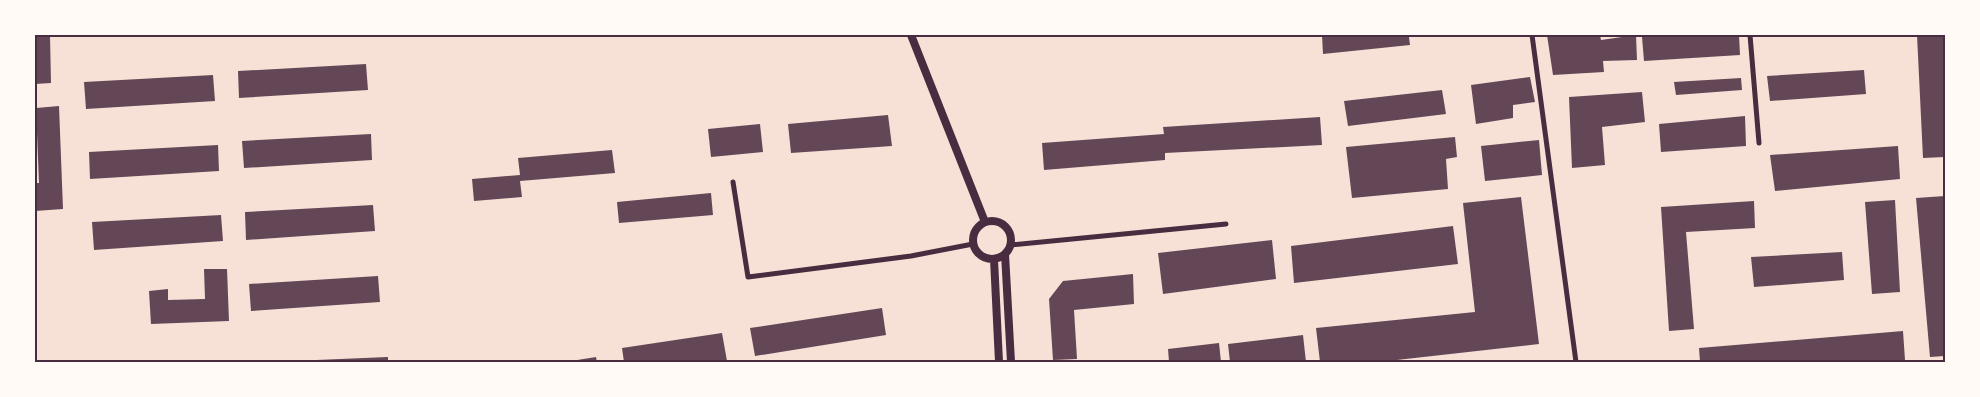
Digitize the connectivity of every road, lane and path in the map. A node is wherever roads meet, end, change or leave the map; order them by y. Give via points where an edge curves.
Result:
1 (911, 35) edge
2 (1532, 35) edge
3 (1750, 35) edge
4 (1759, 143) dead end
5 (733, 182) dead end
6 (985, 222) junction
7 (1226, 224) dead end
8 (973, 244) junction
9 (1011, 245) junction
10 (1005, 254) junction
11 (994, 259) junction
12 (999, 362) edge
13 (1011, 362) edge
14 (1576, 362) edge

1 - 6 street
2 - 14 street
3 - 4 street
5 - 8 street via 748,277 911,256
6 - 8 street via 976,229
6 - 9 street via 996,221 1005,226 1011,234
7 - 9 street
8 - 11 street via 983,257
9 - 10 street
10 - 11 street
10 - 13 street
11 - 12 street

